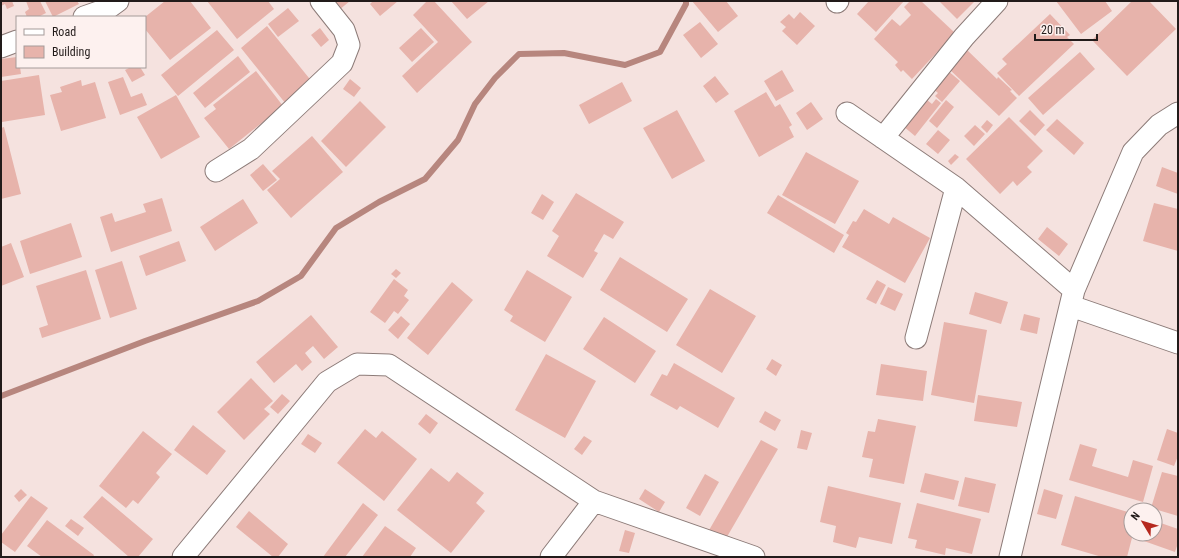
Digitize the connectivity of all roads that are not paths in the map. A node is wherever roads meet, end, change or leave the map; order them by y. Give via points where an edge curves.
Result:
1 (118, 1) edge
2 (321, 1) edge
3 (997, 1) edge
4 (87, 16) edge
5 (16, 41) edge
6 (1, 47) edge
7 (846, 113) dead end
8 (1178, 113) edge
9 (882, 138) junction
10 (216, 171) dead end
11 (956, 188) junction
12 (1073, 298) junction
13 (916, 338) dead end
14 (1178, 343) edge
15 (594, 501) junction
16 (183, 557) edge
17 (551, 557) edge
18 (754, 557) edge
19 (1010, 557) edge

1 - 4 street via 106,9
2 - 10 street via 344,30 349,46 342,63 251,149
3 - 9 street via 964,37
5 - 6 street
7 - 9 street
8 - 12 street via 1159,126 1133,152
9 - 11 street
11 - 12 street
11 - 13 street
12 - 14 street
12 - 19 street
15 - 16 street via 389,366 357,364 327,382
15 - 17 street
15 - 18 street

